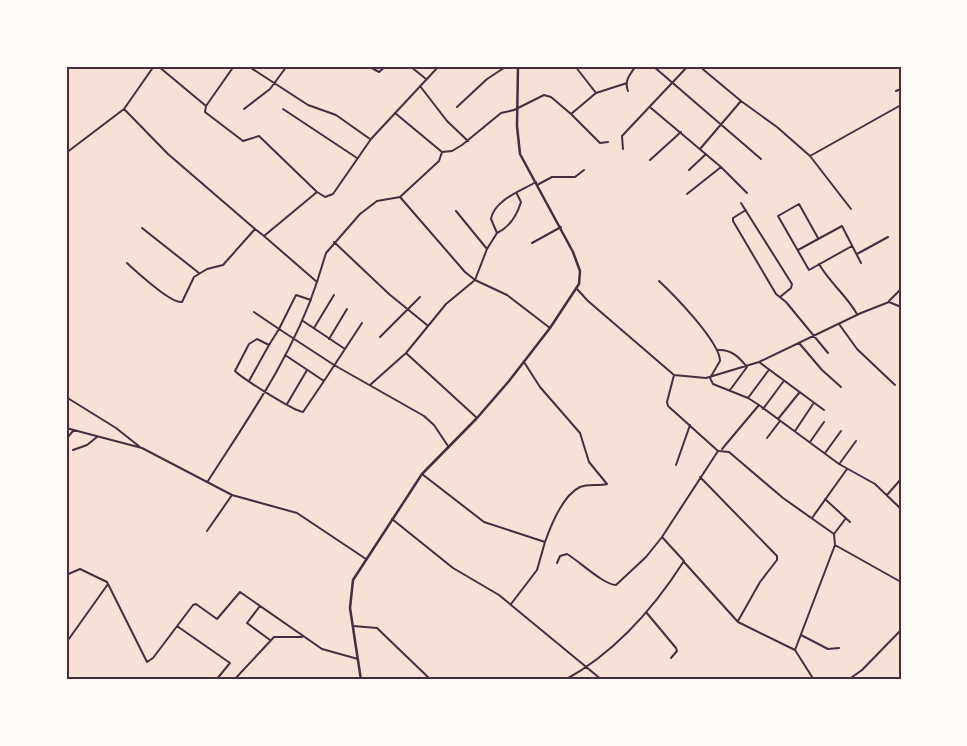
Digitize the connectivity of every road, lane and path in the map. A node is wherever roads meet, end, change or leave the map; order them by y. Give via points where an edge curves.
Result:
1 (154, 66) edge
2 (158, 66) edge
3 (234, 66) edge
4 (248, 66) edge
5 (287, 66) edge
6 (368, 66) edge
7 (386, 66) edge
8 (410, 66) edge
9 (439, 66) edge
10 (507, 66) edge
11 (518, 66) edge
12 (574, 66) edge
13 (636, 66) edge
14 (653, 66) edge
15 (688, 66) edge
16 (699, 66) edge
17 (426, 79) junction
18 (275, 83) junction
19 (627, 83) junction
20 (673, 84) junction
21 (420, 86) junction
22 (901, 89) edge
23 (628, 91) dead end
24 (896, 91) dead end
25 (596, 94) junction
26 (741, 101) junction
27 (206, 106) junction
28 (457, 106) dead end
29 (901, 106) edge
30 (517, 108) junction
31 (651, 108) junction
32 (124, 109) junction
33 (244, 109) dead end
34 (283, 109) dead end
35 (395, 114) junction
36 (571, 114) junction
37 (721, 126) junction
38 (681, 132) junction
39 (371, 139) junction
40 (468, 141) junction
41 (608, 142) dead end
42 (623, 149) dead end
43 (700, 149) junction
44 (442, 152) junction
45 (66, 153) edge
46 (706, 154) junction
47 (810, 156) junction
48 (357, 158) junction
49 (761, 159) dead end
50 (650, 160) dead end
51 (721, 167) junction
52 (584, 170) dead end
53 (689, 170) dead end
54 (536, 184) junction
55 (317, 192) junction
56 (747, 193) dead end
57 (517, 194) junction
58 (687, 194) dead end
59 (400, 197) junction
60 (741, 203) dead end
61 (851, 209) dead end
62 (746, 210) junction
63 (456, 211) dead end
64 (561, 227) junction
65 (142, 228) dead end
66 (255, 229) junction
67 (498, 233) junction
68 (264, 236) junction
69 (818, 238) junction
70 (888, 238) dead end
71 (334, 242) junction
72 (532, 243) dead end
73 (852, 246) junction
74 (487, 249) junction
75 (798, 250) junction
76 (857, 254) junction
77 (127, 263) dead end
78 (861, 263) dead end
79 (819, 264) junction
80 (199, 273) junction
81 (475, 280) junction
82 (660, 281) dead end
83 (317, 282) junction
84 (577, 289) junction
85 (901, 289) edge
86 (334, 295) dead end
87 (420, 297) dead end
88 (780, 297) junction
89 (311, 300) junction
90 (888, 302) junction
91 (901, 306) edge
92 (347, 309) dead end
93 (407, 310) junction
94 (254, 312) dead end
95 (857, 315) junction
96 (303, 321) junction
97 (362, 323) dead end
98 (839, 324) junction
99 (427, 325) junction
100 (314, 328) junction
101 (550, 328) junction
102 (279, 329) junction
103 (813, 335) junction
104 (380, 337) dead end
105 (294, 338) junction
106 (328, 339) junction
107 (799, 342) junction
108 (269, 345) junction
109 (345, 349) junction
110 (718, 350) junction
111 (406, 353) junction
112 (828, 353) dead end
113 (285, 355) junction
114 (524, 362) junction
115 (759, 362) junction
116 (334, 365) junction
117 (747, 367) junction
118 (307, 370) junction
119 (768, 371) junction
120 (674, 375) junction
121 (710, 378) junction
122 (249, 381) junction
123 (324, 381) junction
124 (783, 382) junction
125 (895, 385) dead end
126 (370, 386) junction
127 (841, 387) dead end
128 (730, 390) junction
129 (266, 391) junction
130 (799, 393) junction
131 (66, 397) edge
132 (748, 398) junction
133 (287, 404) junction
134 (813, 404) junction
135 (759, 406) junction
136 (763, 409) junction
137 (824, 410) dead end
138 (477, 418) junction
139 (779, 420) junction
140 (824, 422) dead end
141 (690, 425) junction
142 (66, 428) edge
143 (74, 430) junction
144 (841, 431) dead end
145 (794, 432) junction
146 (97, 436) junction
147 (767, 438) dead end
148 (66, 439) edge
149 (856, 441) dead end
150 (810, 443) junction
151 (448, 447) junction
152 (142, 448) junction
153 (74, 450) dead end
154 (719, 451) junction
155 (824, 453) junction
156 (839, 464) junction
157 (676, 465) dead end
158 (847, 469) junction
159 (422, 474) junction
160 (700, 477) junction
161 (901, 479) edge
162 (207, 481) junction
163 (232, 494) junction
164 (887, 495) junction
165 (826, 499) junction
166 (901, 510) edge
167 (812, 518) junction
168 (846, 518) junction
169 (392, 519) junction
170 (850, 522) dead end
171 (207, 531) dead end
172 (834, 534) junction
173 (662, 537) junction
174 (545, 542) junction
175 (835, 544) junction
176 (366, 559) junction
177 (684, 561) junction
178 (557, 563) dead end
179 (66, 575) edge
180 (901, 582) edge
181 (108, 584) junction
182 (511, 604) junction
183 (260, 606) junction
184 (646, 612) junction
185 (738, 622) junction
186 (177, 626) junction
187 (353, 626) junction
188 (901, 630) edge
189 (800, 634) junction
190 (302, 636) junction
191 (270, 640) junction
192 (66, 643) edge
193 (839, 648) dead end
194 (795, 650) junction
195 (671, 658) dead end
196 (358, 659) junction
197 (587, 667) junction
198 (216, 680) edge
199 (234, 680) edge
200 (361, 680) edge
201 (431, 680) edge
202 (565, 680) edge
203 (602, 680) edge
204 (814, 680) edge
205 (848, 680) edge

1 - 32 street
2 - 27 street
3 - 27 street
4 - 18 street
5 - 18 street
6 - 7 street via 379,72
8 - 17 street
9 - 17 street
10 - 28 street
11 - 30 street
12 - 25 street
13 - 19 street via 628,75
14 - 20 street
15 - 20 street
16 - 26 street
17 - 21 street
18 - 33 street
18 - 39 street
19 - 23 street
19 - 25 street
20 - 31 street
20 - 37 street
21 - 35 street
21 - 40 street via 447,121
22 - 24 street
25 - 36 street
26 - 37 street
26 - 47 street
27 - 55 street via 207,114 243,141 259,136
29 - 47 street
30 - 36 street via 546,94
30 - 40 street via 501,112
30 - 54 street via 520,154
31 - 38 street
31 - 42 street via 622,136
32 - 45 street
32 - 66 street via 168,154
34 - 48 street
35 - 39 street
35 - 44 street
36 - 41 street via 600,143
37 - 43 street
37 - 49 street
38 - 43 street
38 - 50 street
39 - 48 street
40 - 44 street via 452,151
43 - 46 street
44 - 59 street via 439,161
46 - 51 street
46 - 53 street
47 - 61 street
48 - 55 street via 331,196 325,197
51 - 56 street
51 - 58 street
52 - 54 street via 575,177 552,177
54 - 57 street
54 - 64 street
55 - 68 street
57 - 67 street via 521,202 515,216
57 - 67 street via 492,214
59 - 71 street via 370,205
59 - 81 street
60 - 62 street
62 - 88 street via 792,284
62 - 88 street via 732,220
63 - 74 street
64 - 72 street
64 - 84 street via 580,271
65 - 80 street
66 - 68 street
66 - 80 street via 223,266
67 - 74 street
68 - 83 street
69 - 73 street via 842,226
69 - 75 street
69 - 75 street via 799,204 778,216
70 - 76 street
71 - 83 street via 322,260
71 - 93 street
73 - 76 street
73 - 79 street
74 - 81 street
75 - 79 street via 809,270
76 - 78 street
77 - 80 street via 178,303 185,298 191,282
79 - 95 street
81 - 99 street
81 - 101 street via 507,295
82 - 110 street via 686,308
83 - 89 street
84 - 101 street
84 - 120 street
85 - 90 street
86 - 100 street
87 - 93 street
88 - 103 street
89 - 96 street
89 - 102 street via 296,295
90 - 91 street
90 - 95 street
92 - 106 street
93 - 99 street
93 - 104 street
94 - 102 street
95 - 98 street
96 - 100 street
96 - 105 street
97 - 109 street
98 - 103 street
98 - 125 street via 857,349
99 - 111 street
100 - 106 street
101 - 114 street
102 - 105 street
102 - 108 street
103 - 107 street
103 - 112 street
105 - 113 street
105 - 116 street
106 - 109 street
107 - 115 street
107 - 127 street
108 - 122 street
108 - 122 street via 254,340 236,368
109 - 116 street
110 - 117 street via 734,354
110 - 121 street via 720,361
111 - 126 street
111 - 138 street
113 - 118 street
113 - 129 street
114 - 138 street
114 - 174 street via 540,387 580,433 589,462 607,484 583,486 576,490 552,520
115 - 117 street
115 - 119 street
116 - 123 street
116 - 126 street
117 - 121 street
117 - 128 street
118 - 123 street
118 - 133 street
119 - 124 street
119 - 132 street
120 - 121 street
120 - 141 street via 667,403
121 - 128 street via 713,384
122 - 129 street
123 - 133 street via 303,412
124 - 130 street
124 - 136 street
126 - 151 street via 424,416
128 - 132 street
129 - 133 street
129 - 162 street
130 - 134 street
130 - 139 street
131 - 152 street
132 - 135 street
134 - 137 street
134 - 145 street
135 - 136 street
135 - 154 street
136 - 139 street
138 - 151 street
139 - 145 street
139 - 147 street
140 - 150 street
141 - 154 street
141 - 157 street
142 - 143 street
143 - 146 street
143 - 148 street
144 - 155 street
145 - 150 street
146 - 152 street
146 - 153 street
149 - 156 street
150 - 155 street
151 - 159 street
152 - 162 street
154 - 160 street
154 - 167 street via 729,452
155 - 156 street
156 - 158 street
158 - 164 street via 869,480
158 - 165 street
159 - 169 street
159 - 174 street via 484,522
160 - 173 street
160 - 185 street via 778,556
161 - 164 street
162 - 163 street
163 - 171 street
163 - 176 street via 297,513
164 - 166 street
165 - 167 street
165 - 168 street
167 - 172 street
168 - 170 street
168 - 172 street
169 - 176 street
169 - 182 street via 453,568
172 - 175 street
173 - 177 street
173 - 178 street via 616,585 602,580 567,554 560,556
174 - 182 street via 537,570
175 - 180 street
175 - 189 street
176 - 187 street via 351,587
177 - 184 street
177 - 185 street
179 - 181 street via 80,569
181 - 186 street via 146,662 154,658
181 - 192 street
182 - 197 street
183 - 186 street via 239,592 217,618 194,604
183 - 190 street
183 - 191 street via 247,622
184 - 195 street via 677,649
184 - 197 street
185 - 194 street
186 - 198 street via 230,663
187 - 196 street
187 - 201 street via 377,628
188 - 205 street
189 - 193 street via 828,649
189 - 194 street
190 - 191 street via 281,636
190 - 196 street via 332,654
191 - 199 street
194 - 204 street
196 - 200 street
197 - 202 street
197 - 203 street

